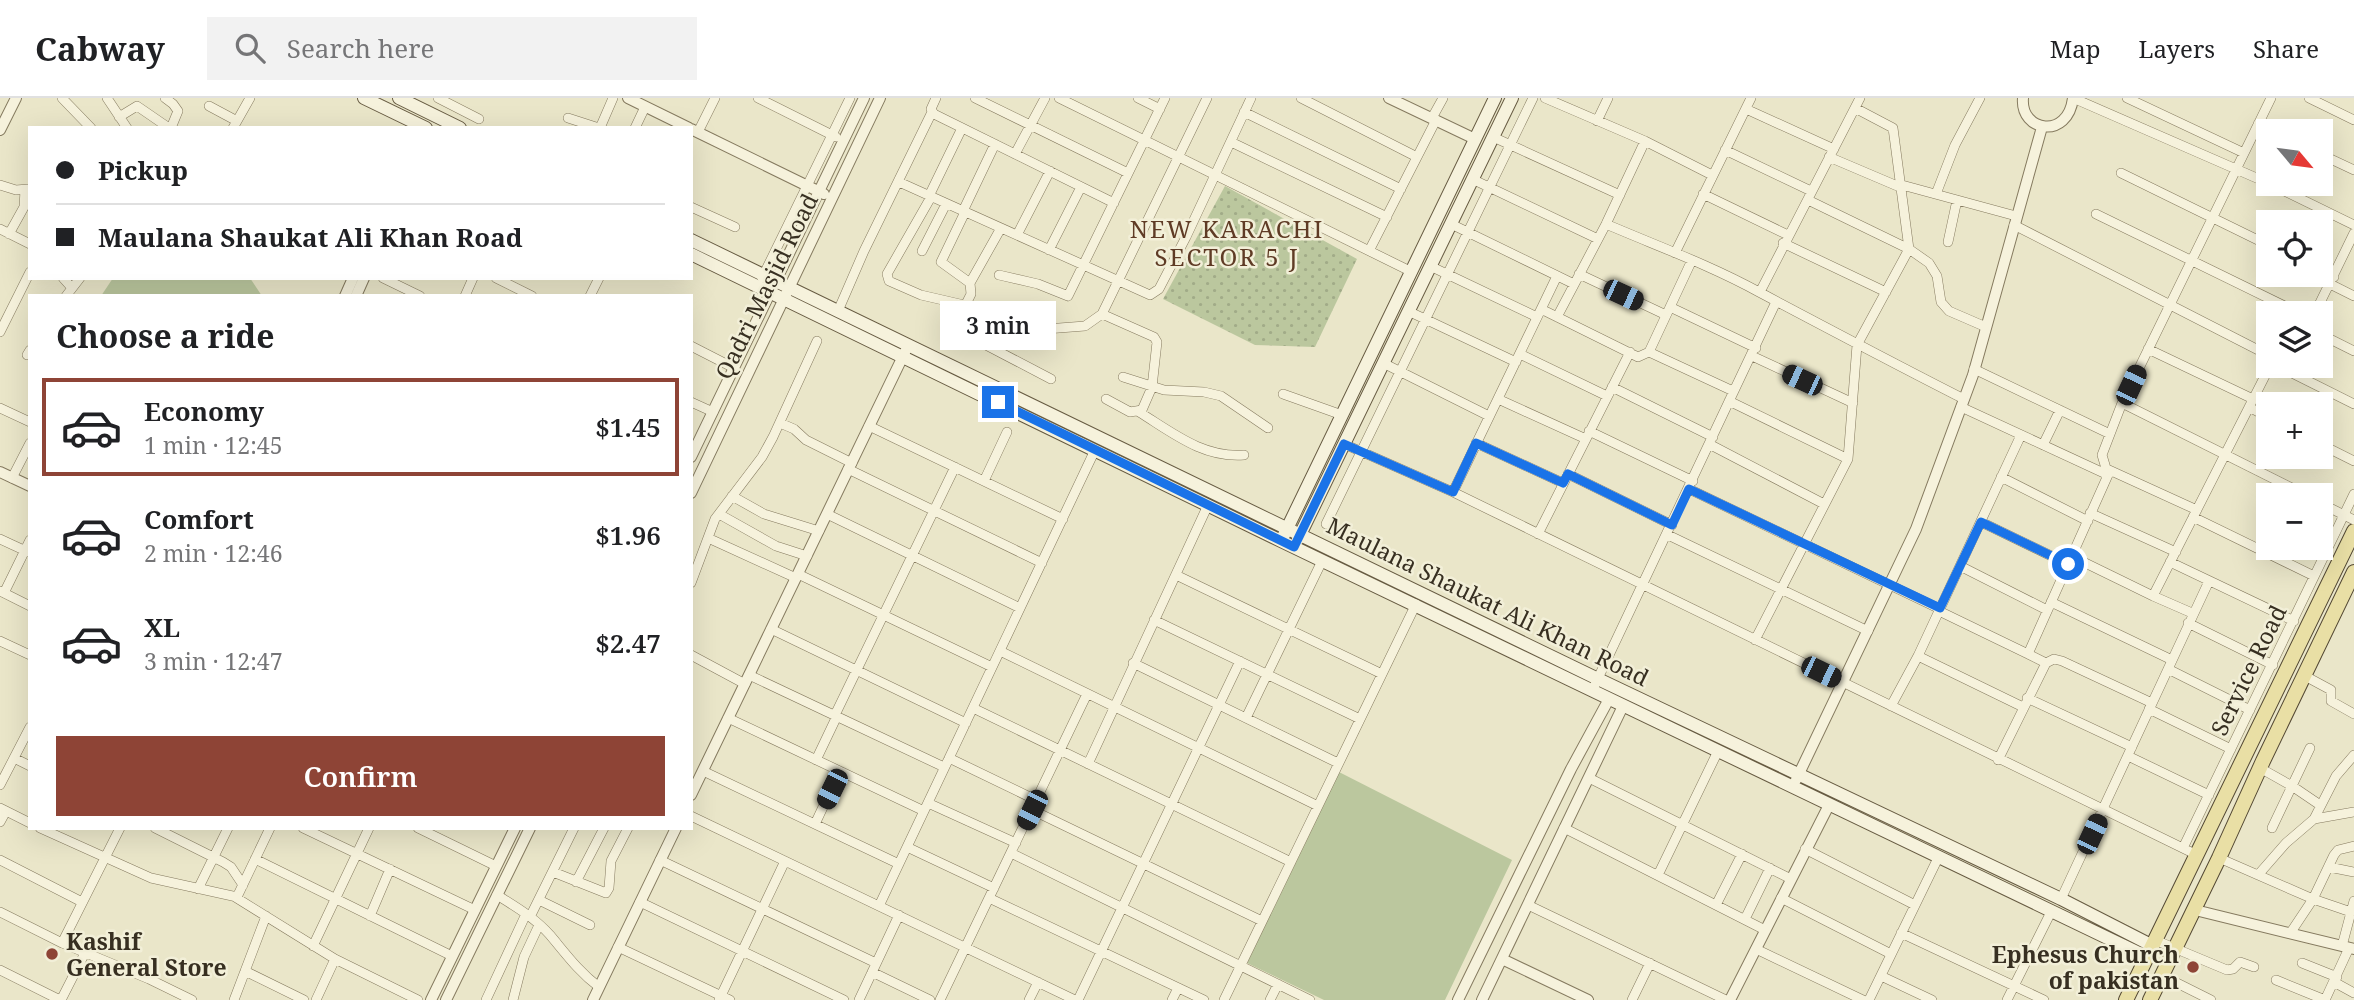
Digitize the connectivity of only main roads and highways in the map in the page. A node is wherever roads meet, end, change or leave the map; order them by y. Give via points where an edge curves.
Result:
1 (365, 98) edge
2 (399, 98) edge
3 (1495, 98) edge
4 (1511, 98) edge
5 (436, 120) edge
6 (422, 126) edge
7 (454, 126) edge
8 (693, 241) edge
9 (693, 255) edge
10 (767, 283) junction
11 (786, 293) junction
12 (1288, 527) junction
13 (2354, 531) edge
14 (1300, 534) junction
15 (1281, 541) junction
16 (1294, 547) junction
17 (2353, 576) edge
18 (2247, 753) junction
19 (2262, 765) junction
20 (2152, 948) junction
21 (2126, 1000) edge
22 (2150, 1000) edge

1 - 6 main road
2 - 5 main road
3 - 12 main road
4 - 14 main road
5 - 7 main road
8 - 10 main road, Maulana Shaukat Ali Khan Road
9 - 10 main road, Maulana Shaukat Ali Khan Road
10 - 11 main road, Maulana Shaukat Ali Khan Road
11 - 12 main road, Maulana Shaukat Ali Khan Road via 909,344
11 - 15 main road, Maulana Shaukat Ali Khan Road via 902,357
12 - 14 main road, Maulana Shaukat Ali Khan Road
12 - 15 main road
13 - 18 main road
14 - 16 main road
14 - 20 main road, Maulana Shaukat Ali Khan Road via 2062,899
15 - 16 main road, Maulana Shaukat Ali Khan Road
16 - 20 main road, Maulana Shaukat Ali Khan Road via 2052,910
17 - 19 main road
18 - 19 main road
18 - 20 main road
19 - 22 main road
20 - 21 main road

